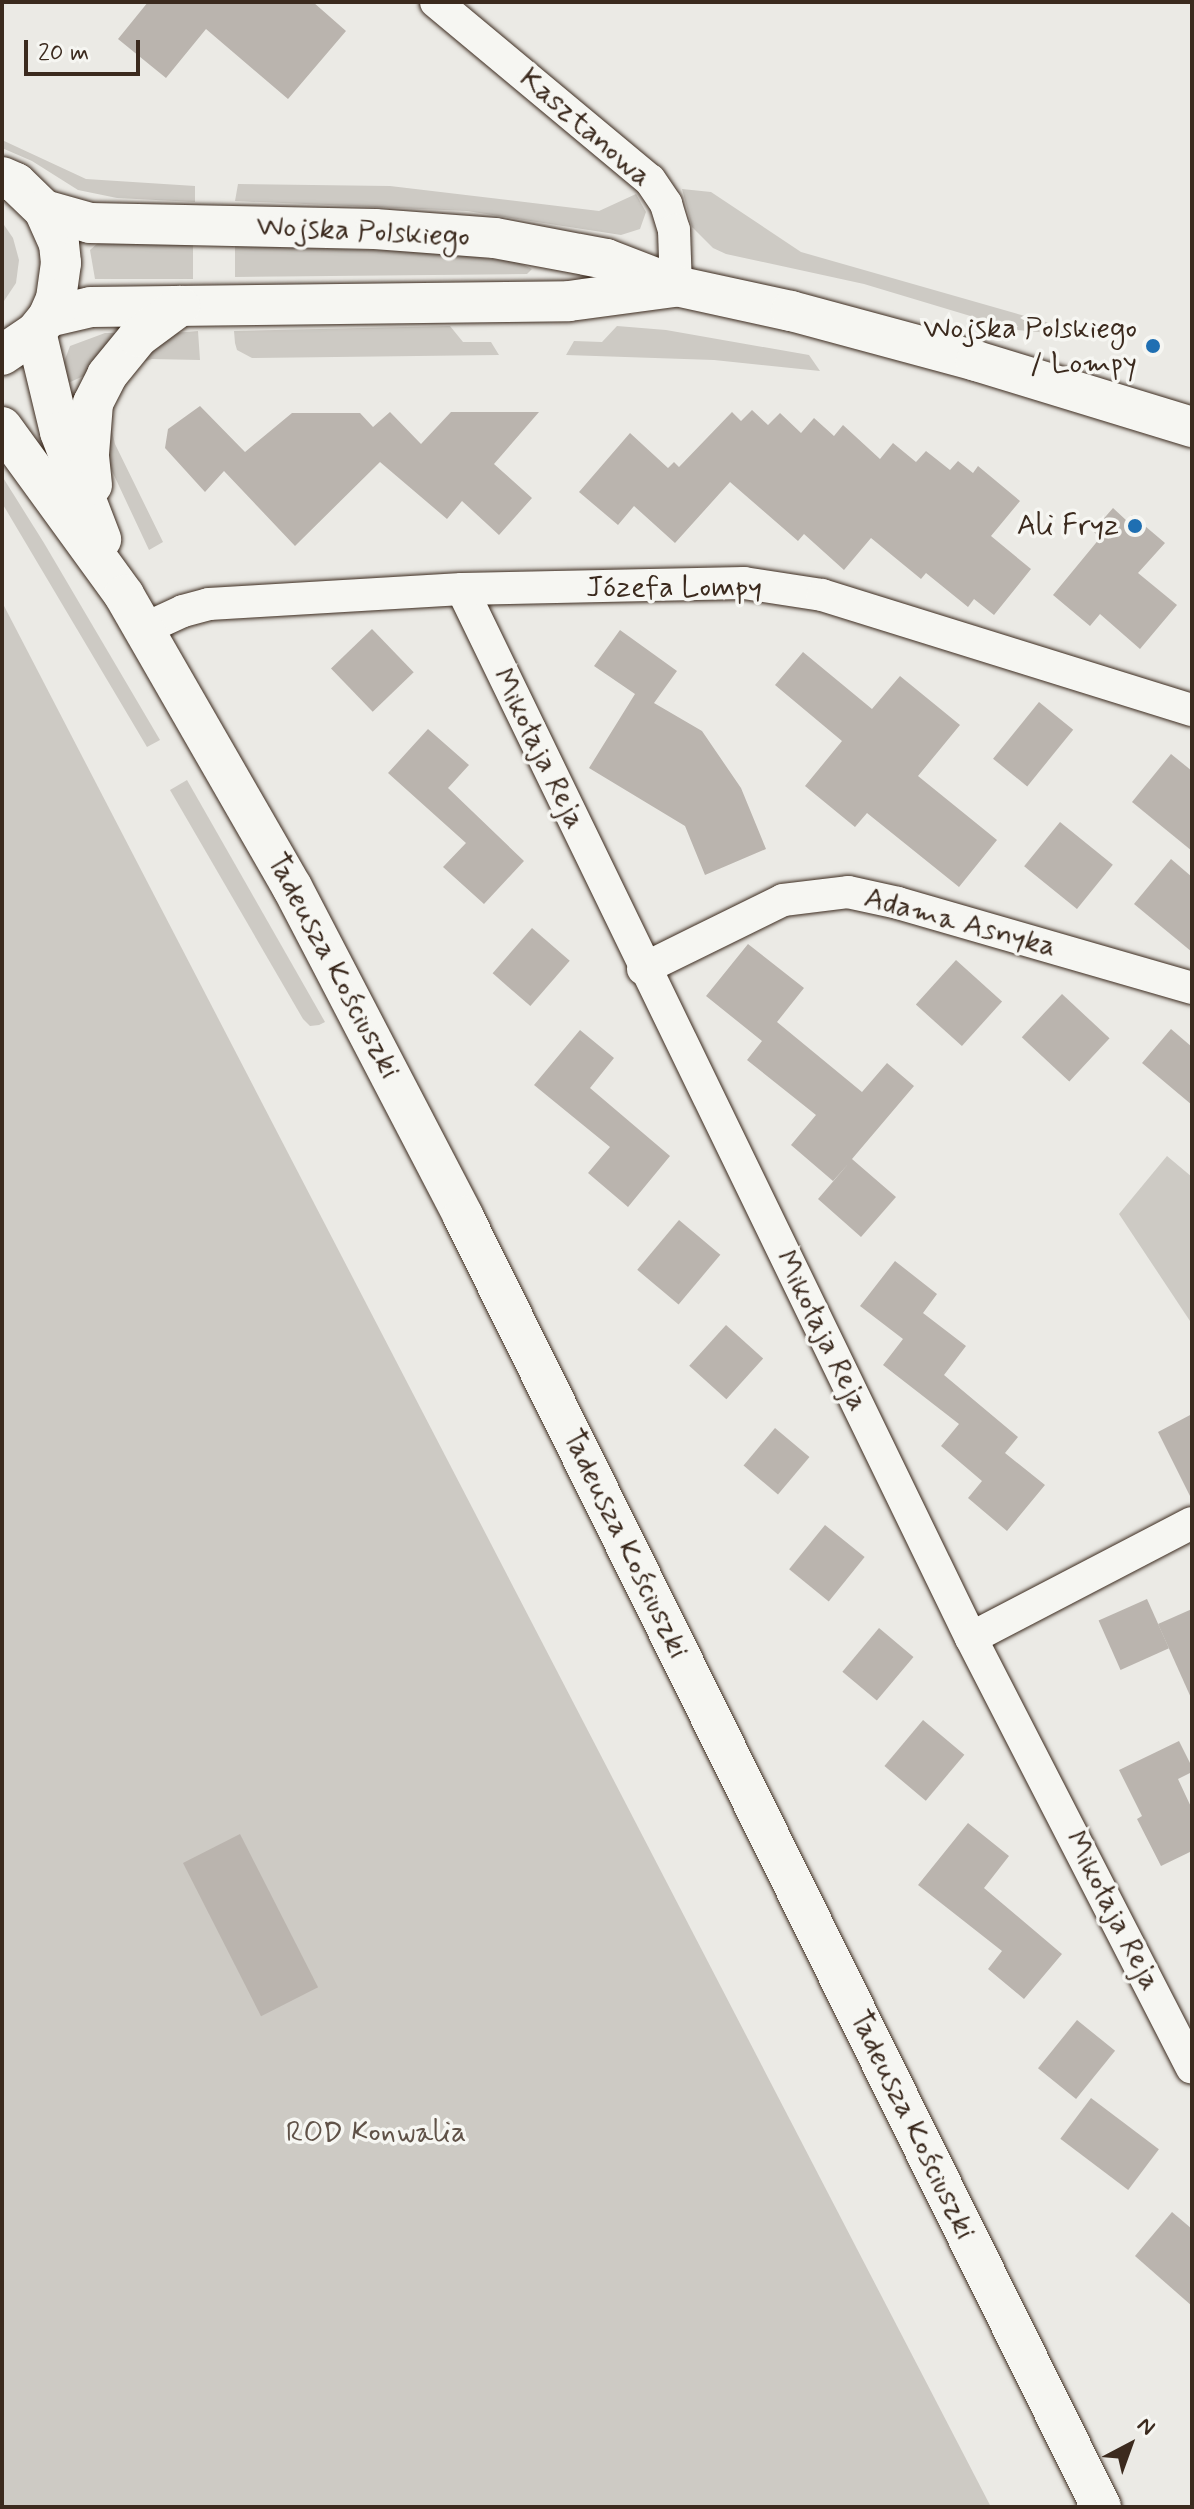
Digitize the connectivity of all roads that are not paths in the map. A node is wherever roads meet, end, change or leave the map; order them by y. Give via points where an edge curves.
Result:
1 (436, 2) edge
2 (2, 177) edge
3 (44, 210) junction
4 (676, 286) junction
5 (180, 306) junction
6 (42, 324) junction
7 (2, 355) edge
8 (2, 427) edge
9 (1192, 427) edge
10 (96, 525) junction
11 (462, 589) junction
12 (124, 595) junction
13 (144, 629) junction
14 (1192, 710) edge
15 (643, 969) junction
16 (1192, 988) edge
17 (1192, 1523) edge
18 (971, 1638) junction
19 (1192, 2068) edge
20 (1101, 2507) edge

1 - 4 street, Kasztanowa via 650,180 666,204 674,230
2 - 3 street
3 - 4 street, Wojska Polskiego via 90,223 375,229 495,238 606,259
3 - 6 street via 61,263 56,299
4 - 5 street, Wojska Polskiego via 569,301
4 - 9 street, Wojska Polskiego via 805,314
5 - 6 street, Wojska Polskiego via 91,307
5 - 10 street via 117,359 93,403 89,454
6 - 7 street
6 - 10 street, Tadeusza Kościuszki via 60,432
8 - 12 street, Tadeusza Kościuszki
10 - 12 street, Tadeusza Kościuszki
11 - 13 street, Józefa Lompy via 209,604
11 - 14 street, Józefa Lompy via 744,583 822,595
11 - 15 street, Mikołaja Reja
12 - 13 street, Tadeusza Kościuszki
13 - 20 street, Tadeusza Kościuszki via 292,887 427,1145
15 - 16 street, Adama Asnyka via 783,900 848,892
15 - 18 street, Mikołaja Reja
17 - 18 street
18 - 19 street, Mikołaja Reja

